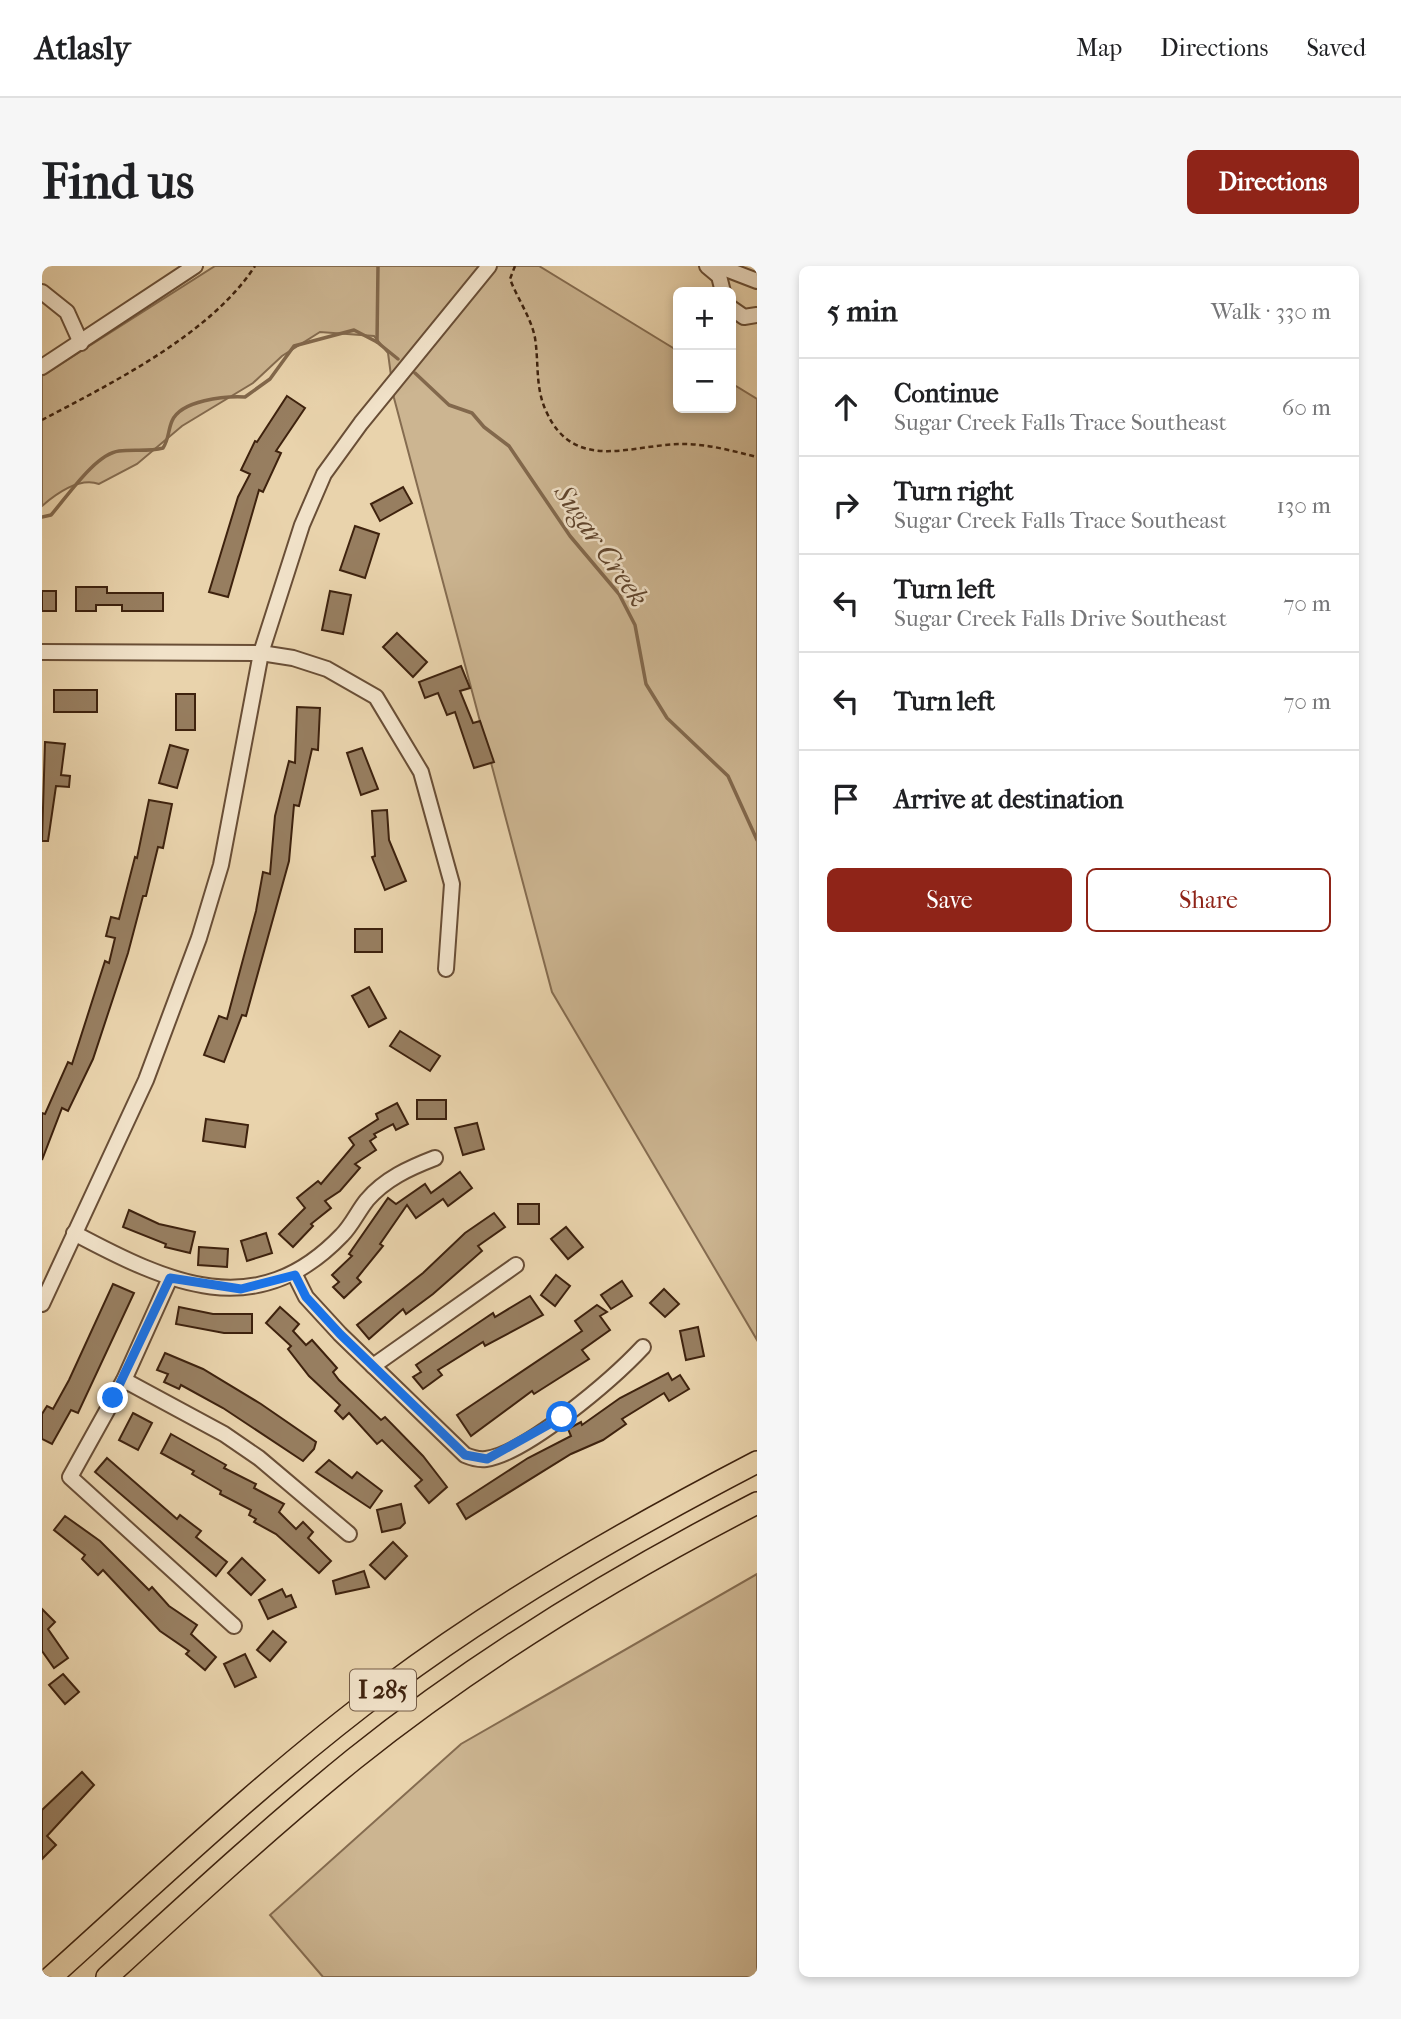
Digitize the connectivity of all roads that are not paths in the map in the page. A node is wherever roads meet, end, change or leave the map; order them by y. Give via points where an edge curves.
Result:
1 (195, 266) edge
2 (489, 266) edge
3 (707, 266) edge
4 (718, 266) edge
5 (757, 281) edge
6 (722, 287) edge
7 (42, 292) edge
8 (736, 311) edge
9 (757, 315) edge
10 (81, 342) junction
11 (42, 367) edge
12 (42, 652) edge
13 (261, 653) junction
14 (446, 969) dead end
15 (435, 1158) dead end
16 (74, 1233) junction
17 (516, 1265) dead end
18 (295, 1275) junction
19 (170, 1278) junction
20 (42, 1304) edge
21 (643, 1348) dead end
22 (373, 1366) junction
23 (124, 1380) junction
24 (757, 1462) edge
25 (757, 1503) edge
26 (349, 1534) dead end
27 (234, 1626) dead end
28 (51, 1977) edge
29 (107, 1977) edge

1 - 10 street
2 - 13 street via 324,474 302,525
3 - 6 street via 719,276
4 - 5 street
7 - 10 street via 67,312
8 - 9 street via 744,317
10 - 11 street
12 - 13 street
13 - 14 street via 327,669 376,697 421,772 452,884
13 - 16 street via 221,865 199,938 146,1080
15 - 18 street via 380,1187 344,1234
16 - 19 street
16 - 20 street
17 - 22 street
18 - 19 street via 241,1289
18 - 22 street via 306,1297
19 - 23 street
21 - 22 street via 592,1396 520,1444 487,1459 465,1455
23 - 26 street via 251,1452
23 - 27 street via 70,1477
24 - 28 highway, I 285 via 527,1590 385,1688 276,1777
25 - 29 highway, I 285 via 608,1583 457,1682 354,1760

